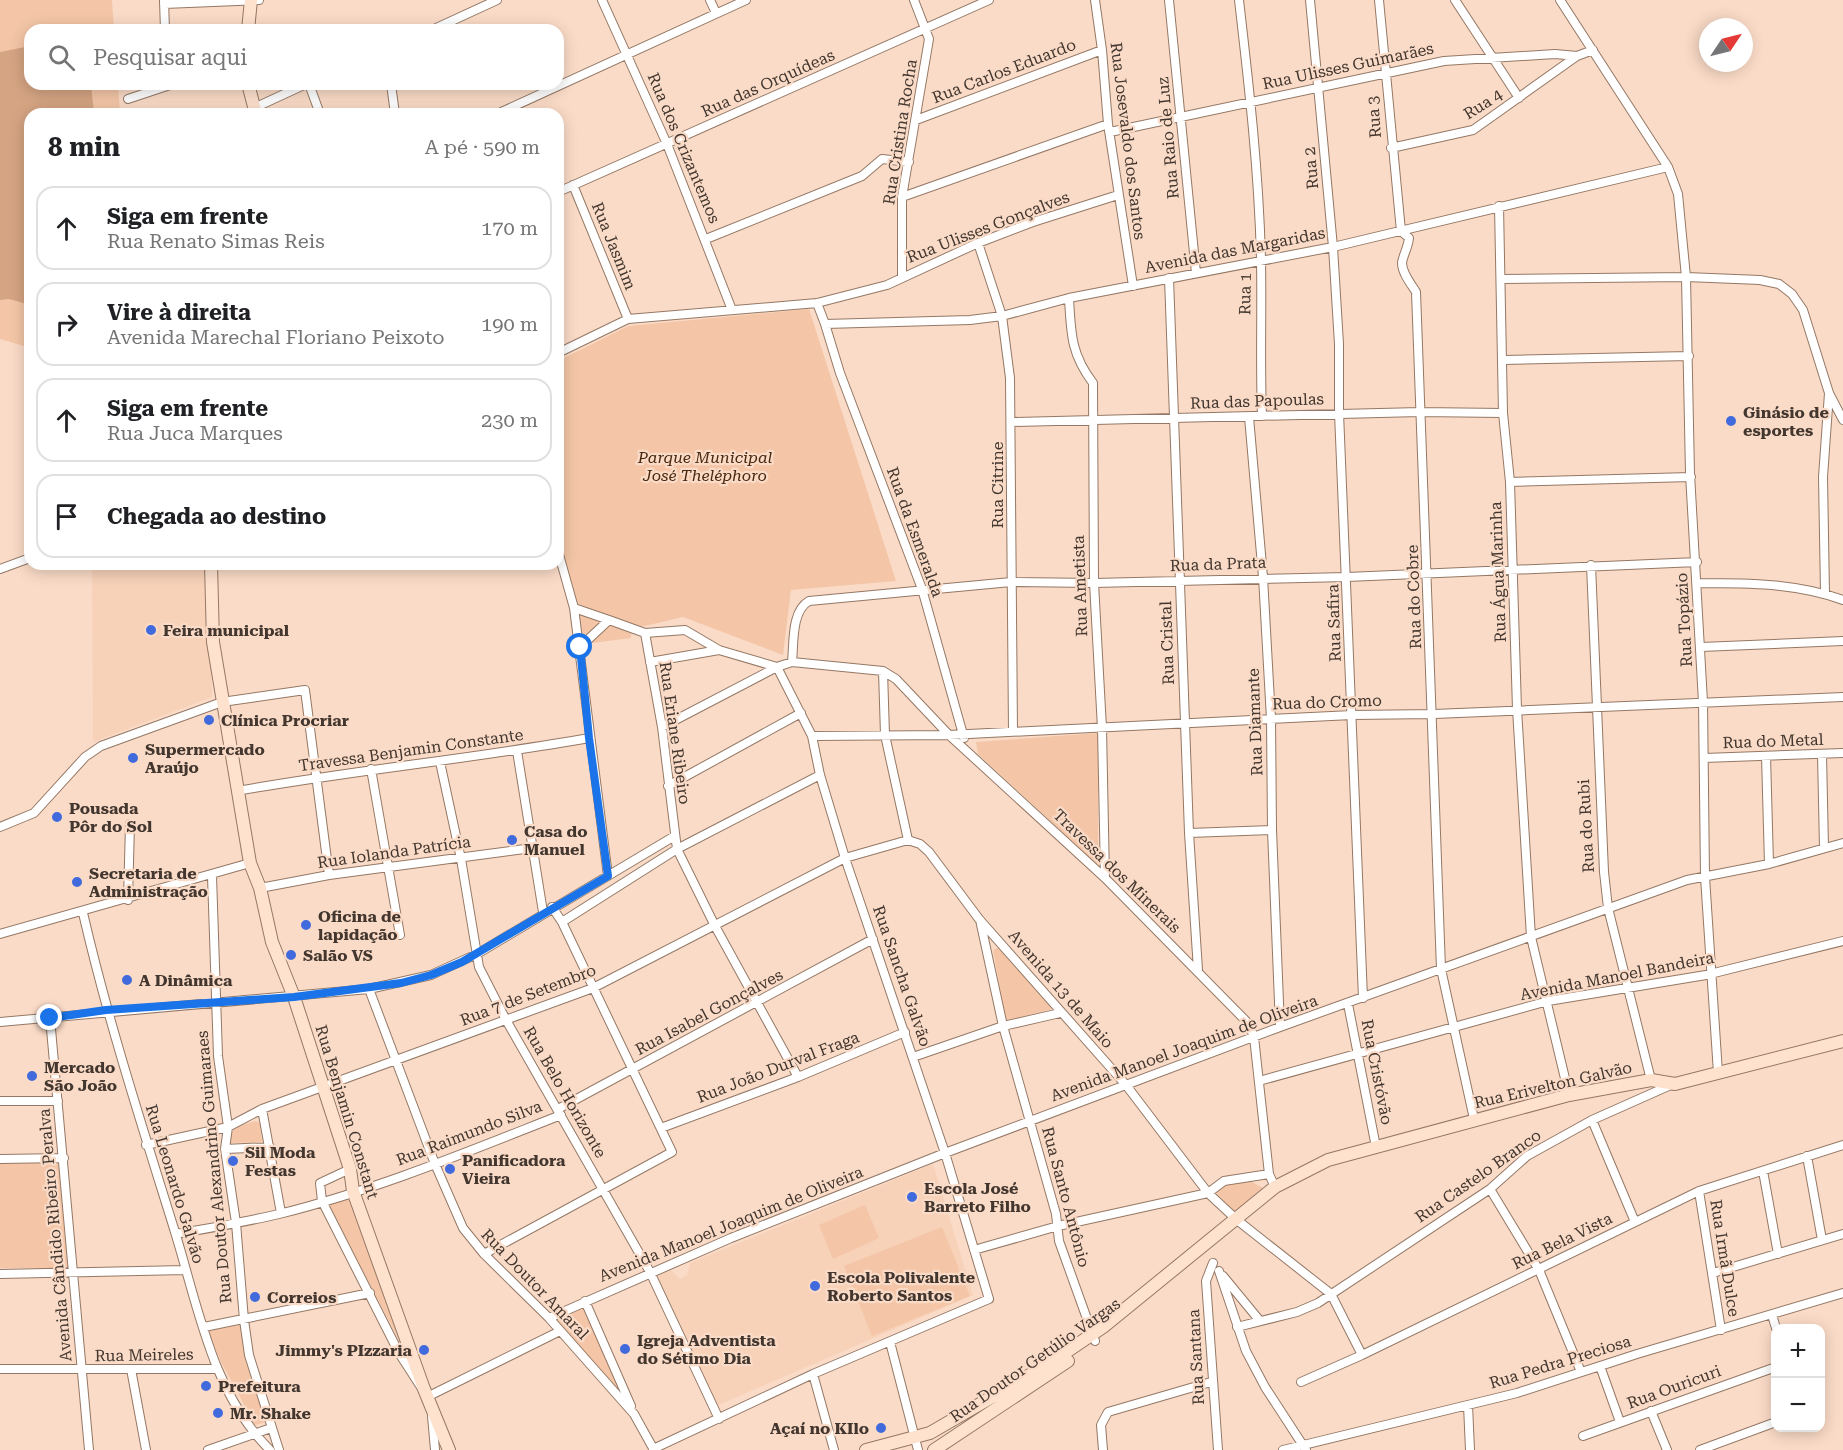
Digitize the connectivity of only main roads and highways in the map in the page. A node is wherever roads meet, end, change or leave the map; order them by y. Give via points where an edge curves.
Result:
1 (254, 1) edge
2 (249, 24) edge
3 (250, 90) edge
4 (254, 108) edge
5 (211, 570) edge
6 (1843, 1041) edge
7 (1275, 1187) joint
8 (1094, 1338) junction
9 (917, 1444) edge
10 (900, 1447) edge
11 (449, 1450) edge
12 (866, 1450) edge
13 (934, 1450) edge

1 - 2 main road
3 - 4 main road
5 - 11 main road, Rua Benjamin Constant via 213,642 250,863 272,942 350,1169 353,1191
6 - 7 main road, Rua Erivelton Galvão via 1675,1084 1651,1080 1474,1119 1328,1160
7 - 8 main road, Rua Doutor Getúlio Vargas
8 - 9 main road, Rua Doutor Getúlio Vargas
8 - 13 main road, Rua Doutor Getúlio Vargas
9 - 10 main road, Rua Doutor Getúlio Vargas
10 - 12 main road, Rua Doutor Getúlio Vargas

